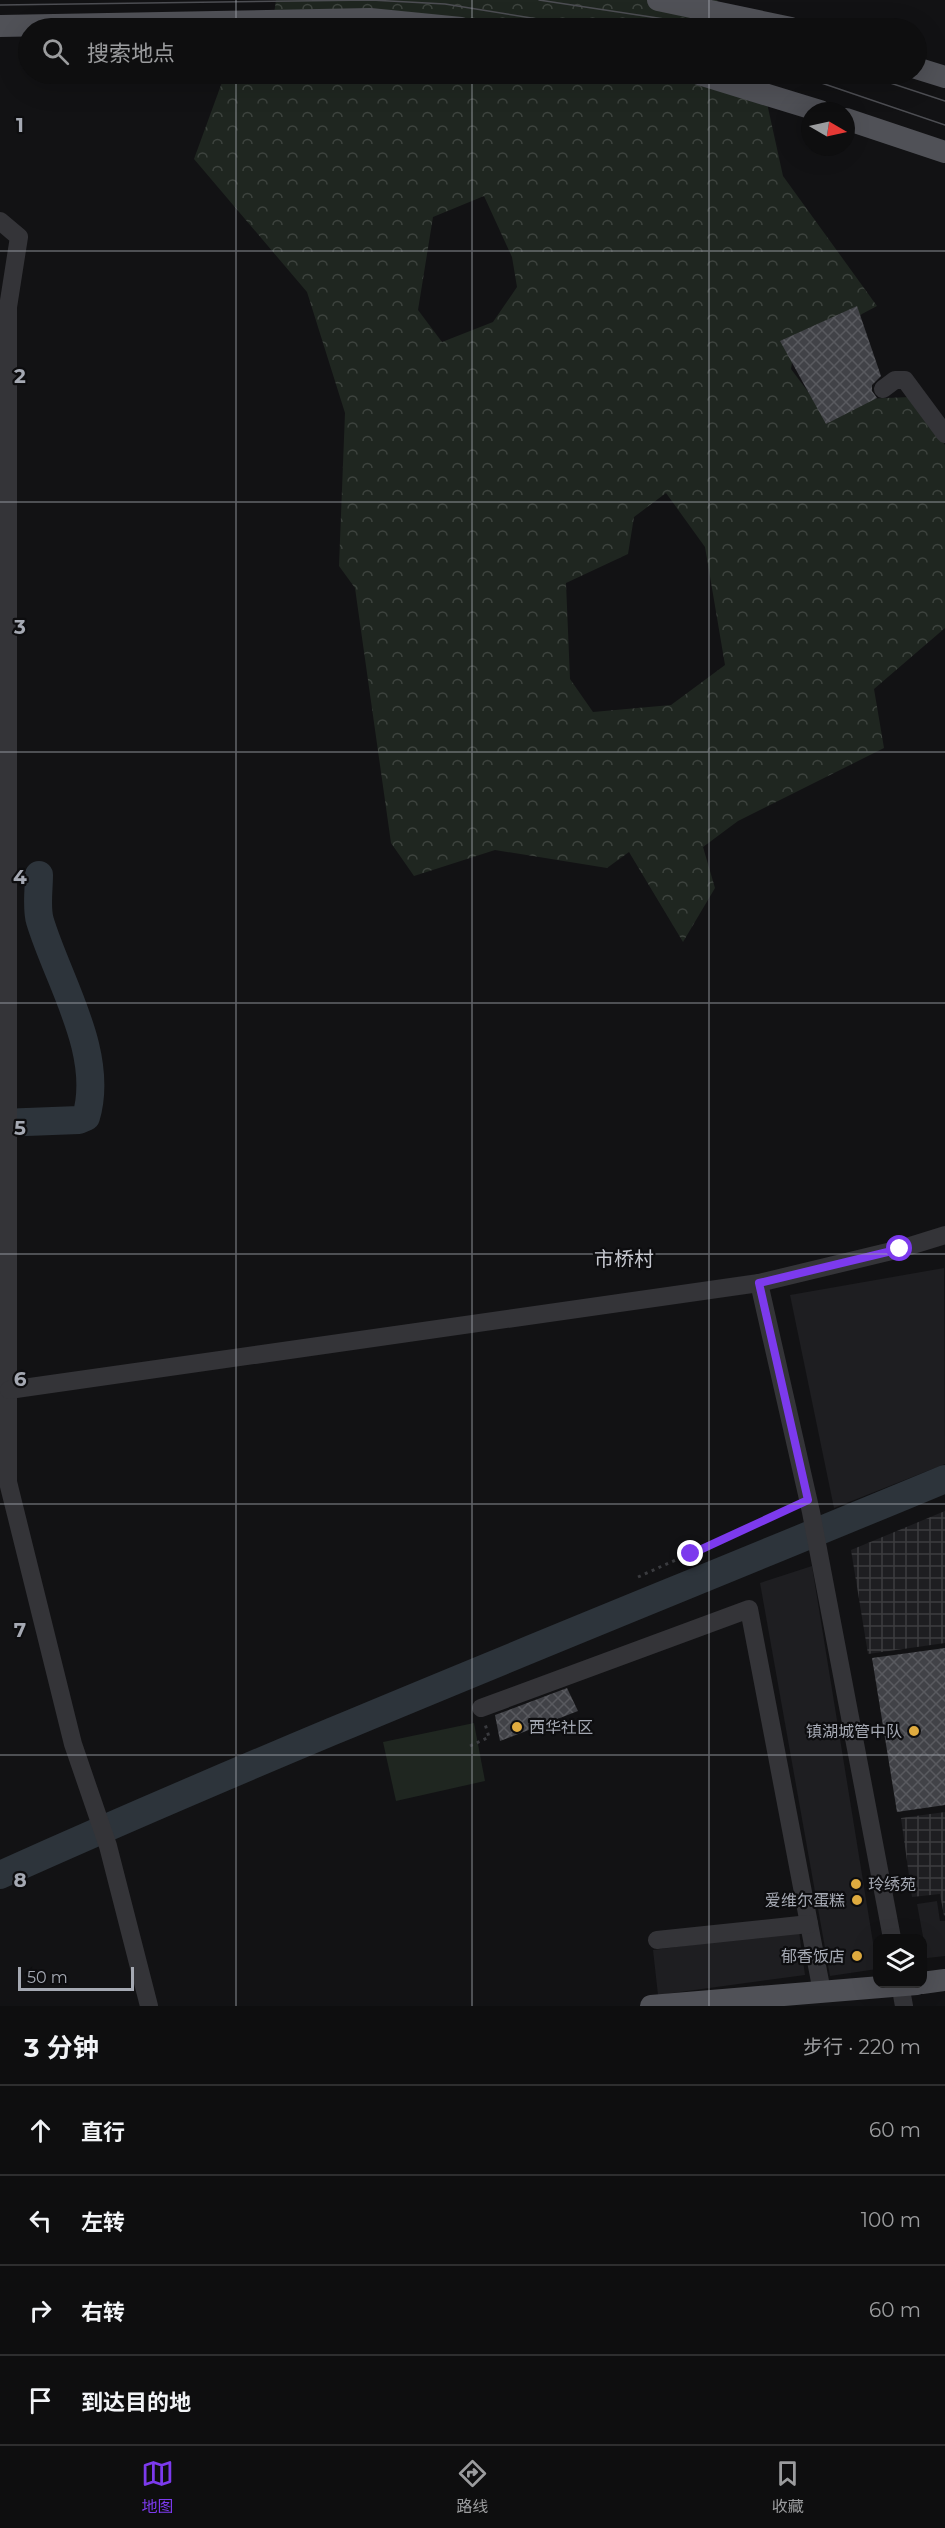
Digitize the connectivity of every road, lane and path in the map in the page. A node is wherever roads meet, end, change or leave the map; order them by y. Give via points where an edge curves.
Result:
1 (658, 0) edge
2 (744, 18) edge
3 (0, 26) edge
4 (18, 26) edge
5 (927, 71) edge
6 (945, 77) edge
7 (732, 84) edge
8 (801, 105) edge
9 (855, 122) edge
10 (945, 152) edge
11 (0, 221) edge
12 (883, 389) dead end
13 (945, 434) edge
14 (945, 1235) edge
15 (759, 1283) junction
16 (9, 1390) junction
17 (4, 1483) edge
18 (810, 1506) junction
19 (638, 1577) dead end
20 (481, 1708) joint
21 (470, 1746) dead end
22 (809, 1924) junction
23 (891, 1934) edge
24 (657, 1940) dead end
25 (945, 1980) edge
26 (927, 1984) edge
27 (909, 1988) edge
28 (822, 1992) junction
29 (149, 2006) edge
30 (651, 2006) edge

1 - 2 main road
3 - 4 main road
5 - 6 main road
7 - 8 main road
9 - 10 main road
11 - 16 street via 19,237 8,307
12 - 13 street via 895,380 905,380
14 - 15 street
15 - 16 street
15 - 18 street
16 - 17 street
17 - 29 street via 73,1744 108,1846
18 - 19 path
18 - 23 street
20 - 21 path via 489,1737
20 - 22 street via 749,1609
22 - 24 street
22 - 28 street
25 - 26 main road
27 - 28 main road
28 - 30 main road

